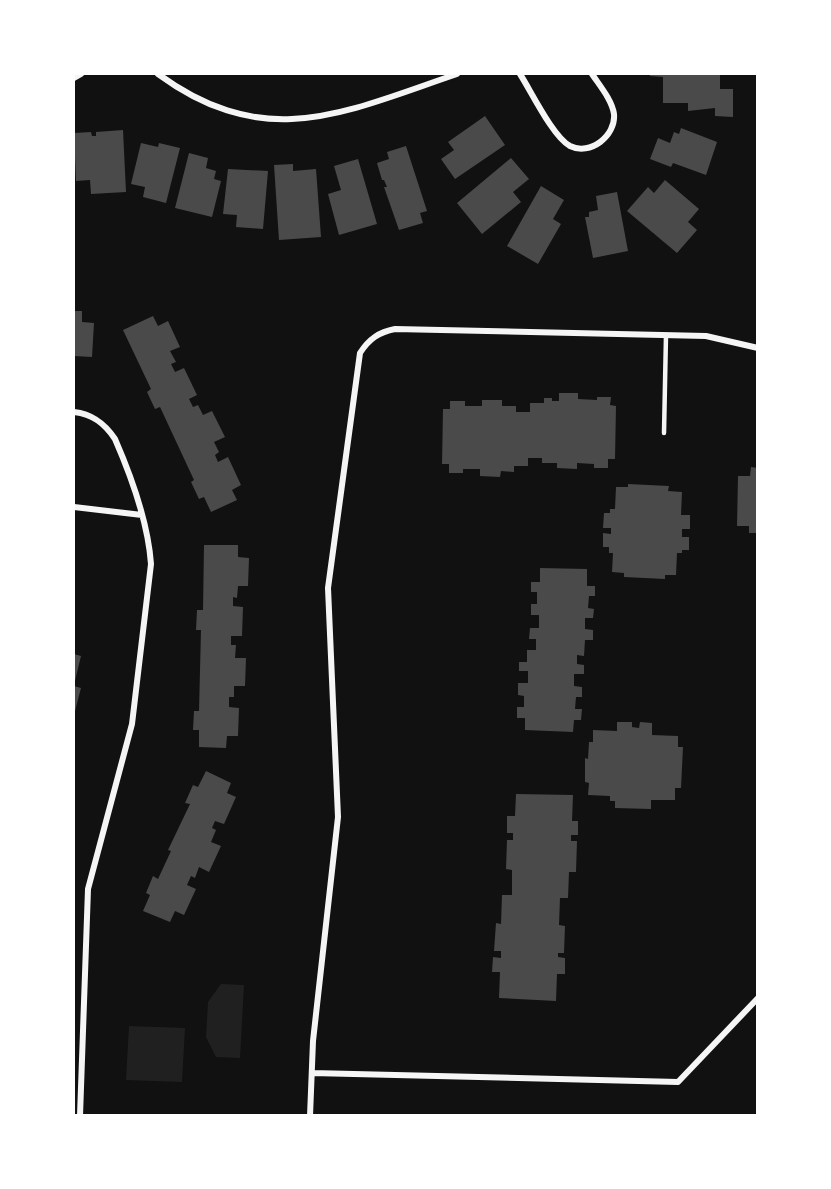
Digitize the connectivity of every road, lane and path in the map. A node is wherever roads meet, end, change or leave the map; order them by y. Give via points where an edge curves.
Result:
1 (81, 74) edge
2 (158, 74) edge
3 (457, 74) edge
4 (520, 74) edge
5 (592, 74) edge
6 (74, 78) edge
7 (666, 335) junction
8 (758, 348) edge
9 (74, 412) edge
10 (664, 433) dead end
11 (74, 507) edge
12 (142, 515) junction
13 (758, 998) edge
14 (312, 1073) junction
15 (80, 1116) edge
16 (310, 1116) edge

1 - 6 street
2 - 3 street via 221,109 280,120 328,116
4 - 5 street via 556,133 568,145 588,148 607,136 614,120 611,103
7 - 8 street via 706,336
7 - 10 lane
7 - 14 street via 395,329 372,338 358,358 328,588 338,817
9 - 12 street via 100,421 115,439
11 - 12 street
12 - 15 street via 151,572 132,724 86,904
13 - 14 street via 678,1082
14 - 16 street

